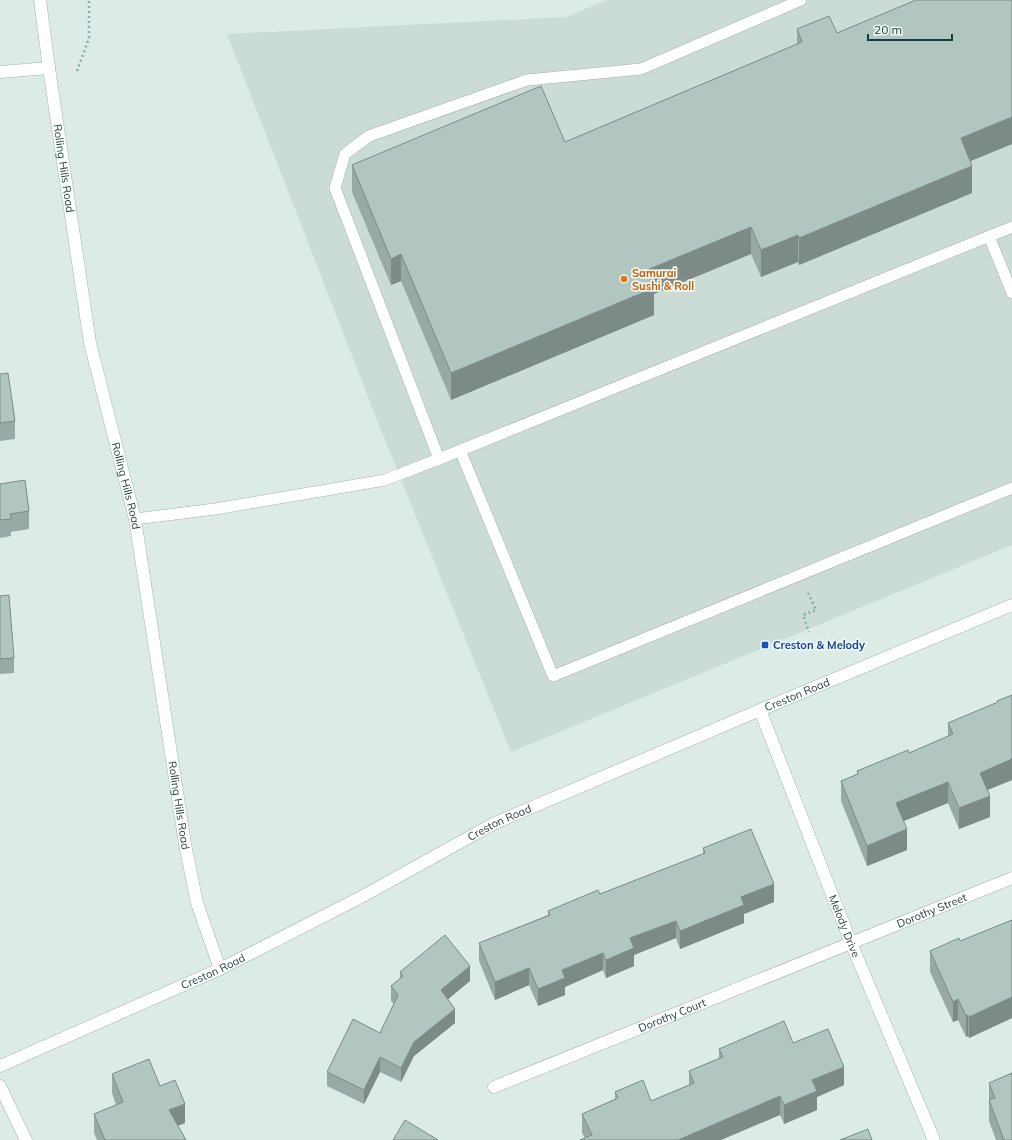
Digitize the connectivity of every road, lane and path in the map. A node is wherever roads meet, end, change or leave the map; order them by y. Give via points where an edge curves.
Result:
1 (40, 0) edge
2 (89, 0) edge
3 (801, 0) edge
4 (49, 68) junction
5 (77, 71) dead end
6 (0, 72) edge
7 (1012, 227) edge
8 (989, 236) junction
9 (1012, 293) edge
10 (460, 450) junction
11 (439, 460) junction
12 (1012, 488) edge
13 (134, 519) junction
14 (800, 575) junction
15 (1012, 605) edge
16 (809, 632) dead end
17 (760, 710) junction
18 (1012, 878) edge
19 (851, 943) junction
20 (220, 969) junction
21 (0, 1066) edge
22 (0, 1086) edge
23 (494, 1088) dead end
24 (26, 1140) edge
25 (934, 1140) edge

1 - 4 street, Rolling Hills Road
2 - 5 path via 89,38
3 - 11 lane via 641,69 527,80 369,136 345,154 335,188
4 - 6 street
4 - 13 street, Rolling Hills Road via 90,343
7 - 8 lane
8 - 9 lane
8 - 10 lane
10 - 11 lane
10 - 14 lane via 553,676
11 - 13 lane via 385,480 215,509
12 - 14 lane
13 - 20 street, Rolling Hills Road via 185,844 198,903
14 - 16 path via 816,610 803,615
15 - 17 street, Creston Road
17 - 19 street, Melody Drive
17 - 20 street, Creston Road via 495,823 363,896
18 - 19 street, Dorothy Street
19 - 23 street, Dorothy Court
19 - 25 street, Melody Drive
20 - 21 street, Creston Road
22 - 24 street

